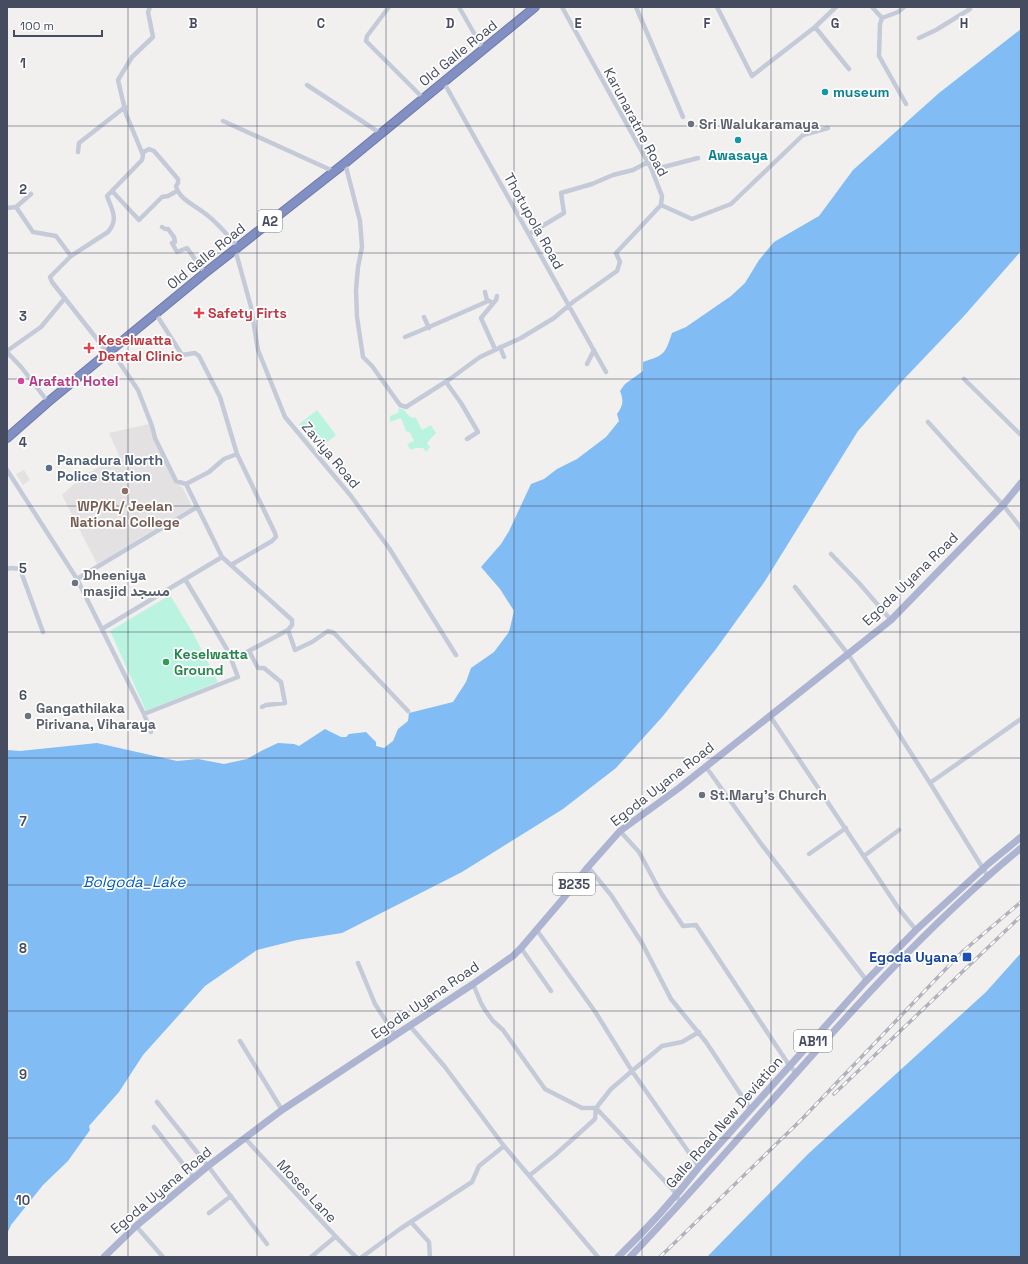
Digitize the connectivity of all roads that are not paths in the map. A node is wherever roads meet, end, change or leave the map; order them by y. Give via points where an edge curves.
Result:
1 (150, 7) edge
2 (389, 7) edge
3 (459, 7) edge
4 (535, 7) edge
5 (562, 7) edge
6 (636, 7) edge
7 (717, 7) edge
8 (836, 7) edge
9 (872, 7) edge
10 (904, 7) edge
11 (969, 7) edge
12 (882, 18) junction
13 (815, 27) junction
14 (919, 38) dead end
15 (483, 49) junction
16 (849, 69) dead end
17 (443, 81) junction
18 (307, 85) dead end
19 (423, 98) junction
20 (906, 104) dead end
21 (125, 107) junction
22 (683, 117) dead end
23 (223, 121) dead end
24 (828, 128) dead end
25 (380, 133) junction
26 (78, 152) dead end
27 (142, 153) junction
28 (698, 158) dead end
29 (345, 162) junction
30 (648, 162) junction
31 (652, 170) junction
32 (333, 171) junction
33 (112, 191) junction
34 (177, 191) junction
35 (31, 194) dead end
36 (661, 205) junction
37 (16, 207) junction
38 (7, 208) edge
39 (162, 226) dead end
40 (528, 234) junction
41 (236, 248) junction
42 (71, 256) junction
43 (205, 273) junction
44 (485, 292) dead end
45 (497, 296) dead end
46 (65, 298) junction
47 (487, 300) junction
48 (493, 303) junction
49 (569, 306) junction
50 (156, 314) junction
51 (424, 317) dead end
52 (429, 328) junction
53 (405, 337) dead end
54 (498, 348) junction
55 (594, 350) junction
56 (7, 352) edge
57 (110, 352) junction
58 (504, 357) dead end
59 (587, 364) dead end
60 (606, 372) dead end
61 (964, 379) dead end
62 (446, 382) junction
63 (48, 402) junction
64 (928, 422) dead end
65 (1021, 435) edge
66 (7, 438) edge
67 (467, 439) dead end
68 (237, 454) junction
69 (7, 470) edge
70 (1021, 483) edge
71 (186, 484) junction
72 (1003, 504) junction
73 (197, 507) junction
74 (1021, 528) edge
75 (831, 554) dead end
76 (222, 558) junction
77 (231, 565) junction
78 (7, 569) edge
79 (77, 579) junction
80 (185, 579) junction
81 (795, 587) dead end
82 (891, 620) junction
83 (102, 629) junction
84 (288, 630) junction
85 (43, 632) dead end
86 (249, 651) junction
87 (848, 654) junction
88 (456, 655) dead end
89 (232, 660) junction
90 (262, 707) dead end
91 (408, 711) dead end
92 (144, 714) junction
93 (770, 716) junction
94 (1020, 722) edge
95 (151, 732) dead end
96 (706, 767) junction
97 (930, 783) junction
98 (846, 828) junction
99 (899, 830) dead end
100 (620, 831) junction
101 (1021, 837) edge
102 (1021, 848) edge
103 (809, 854) dead end
104 (864, 856) junction
105 (588, 867) junction
106 (982, 869) junction
107 (987, 876) junction
108 (536, 929) junction
109 (916, 930) junction
110 (521, 948) junction
111 (358, 963) dead end
112 (865, 982) junction
113 (473, 984) junction
114 (551, 991) dead end
115 (410, 1026) junction
116 (698, 1032) junction
117 (395, 1035) junction
118 (240, 1041) dead end
119 (790, 1066) junction
120 (632, 1071) junction
121 (796, 1073) junction
122 (157, 1102) dead end
123 (596, 1108) junction
124 (282, 1110) junction
125 (751, 1110) junction
126 (154, 1126) dead end
127 (245, 1138) junction
128 (504, 1146) junction
129 (208, 1166) junction
130 (699, 1167) junction
131 (530, 1175) junction
132 (194, 1178) junction
133 (231, 1196) junction
134 (678, 1199) junction
135 (209, 1213) dead end
136 (411, 1222) junction
137 (136, 1226) junction
138 (335, 1237) junction
139 (267, 1244) dead end
140 (104, 1257) edge
141 (163, 1257) edge
142 (310, 1257) edge
143 (356, 1257) edge
144 (362, 1257) edge
145 (430, 1257) edge
146 (598, 1257) edge
147 (618, 1257) edge
148 (630, 1257) edge

1 - 21 street via 148,12 153,37 132,57 118,80
2 - 19 street via 366,36 366,41
3 - 15 street
4 - 15 highway, Old Galle Road / A2
5 - 30 street, Karunaratne Road
6 - 22 street
7 - 13 street via 752,76
8 - 13 street
9 - 12 street
10 - 12 street
11 - 14 street via 970,9
12 - 20 street via 878,56
13 - 16 street
15 - 17 highway, Old Galle Road / A2
17 - 19 highway, Old Galle Road / A2
17 - 40 street, Thotupola Road
18 - 25 street
19 - 25 highway, Old Galle Road / A2
21 - 26 street via 79,143
21 - 27 street
23 - 32 street
24 - 36 street via 803,135 731,204 692,219
25 - 29 highway, Old Galle Road / A2
27 - 33 street via 142,160
27 - 34 street via 149,148 154,151 178,179
28 - 31 street
29 - 32 highway, Old Galle Road / A2
29 - 62 street via 360,221 362,247 356,290 357,318 364,357 400,405 406,407
30 - 31 street, Karunaratne Road
30 - 40 street via 633,170 561,193 564,213
31 - 36 street, Karunaratne Road via 662,196
32 - 41 highway, Old Galle Road / A2
33 - 34 street via 139,220 162,197
33 - 42 street via 107,196 115,220 113,227
34 - 41 street via 223,230
35 - 37 street
36 - 49 street via 616,253 620,262 617,271
37 - 38 street
37 - 42 street via 32,232 56,236
39 - 43 street via 174,237 175,242 172,243 177,252 187,248
40 - 49 street, Thotupola Road
41 - 43 highway, Old Galle Road / A2
41 - 88 street, Zaviya Road via 251,307 258,350 285,417 351,496 389,548
42 - 46 street via 50,277
43 - 50 highway, Old Galle Road / A2
44 - 47 street
45 - 48 street
46 - 56 street via 41,327
46 - 57 street
47 - 48 street
47 - 52 street
48 - 54 street via 481,318
49 - 54 street via 554,318
49 - 55 street, Thotupola Road
50 - 57 highway, Old Galle Road / A2
50 - 68 street via 182,355 195,352 199,356 220,397
51 - 52 street
52 - 53 street
54 - 58 street
54 - 62 street via 480,357
55 - 59 street
55 - 60 street, Thotupola Road
56 - 63 street
57 - 63 highway, Old Galle Road / A2
57 - 71 street via 138,390 155,438 176,481
61 - 65 street
62 - 67 street via 478,432
63 - 66 highway, Old Galle Road / A2
64 - 72 street
68 - 71 street via 224,459 209,472
68 - 77 street via 276,537
69 - 79 street
70 - 72 main road, Egoda Uyana Road / B235
71 - 73 street
72 - 74 street
72 - 82 main road, Egoda Uyana Road / B235
73 - 76 street
73 - 79 street
75 - 82 street
76 - 77 street
76 - 80 street
77 - 84 street via 292,620
78 - 85 street via 20,569
79 - 83 street
80 - 83 street
80 - 89 street
81 - 87 street
82 - 87 main road, Egoda Uyana Road / B235
83 - 92 street
84 - 86 street
84 - 91 street via 296,650 328,632 334,633
86 - 89 street
86 - 90 street via 258,668 264,668 281,682 285,703 266,704
87 - 93 main road, Egoda Uyana Road / B235
87 - 97 street
89 - 92 street via 238,677
92 - 95 street
93 - 96 main road, Egoda Uyana Road / B235
93 - 98 street
94 - 97 street
96 - 100 main road, Egoda Uyana Road / B235
96 - 112 street via 762,845 864,977
97 - 106 street
98 - 103 street
98 - 104 street
99 - 104 street
100 - 105 main road, Egoda Uyana Road / B235
100 - 119 street via 640,852 661,894 683,926 696,925
101 - 106 main road, Galle Road New Deviation / AB11
102 - 107 main road, Galle Road New Deviation / AB11
104 - 109 street via 899,910
105 - 108 main road, Egoda Uyana Road / B235
105 - 116 street via 611,895 642,943 671,999
106 - 107 street
106 - 109 main road, Galle Road New Deviation / AB11
107 - 121 main road, Galle Road New Deviation / AB11 via 894,965
108 - 110 main road, Egoda Uyana Road / B235
108 - 120 street via 596,1013
109 - 112 main road, Galle Road New Deviation / AB11
110 - 113 main road, Egoda Uyana Road / B235
110 - 114 street
111 - 117 street via 375,1004
112 - 119 main road, Galle Road New Deviation / AB11
113 - 115 main road, Egoda Uyana Road / B235
113 - 123 street via 485,1010 503,1030 545,1089 582,1108
115 - 117 main road, Egoda Uyana Road / B235
115 - 128 street
116 - 120 street via 682,1042 662,1046
116 - 125 street
117 - 124 main road, Egoda Uyana Road / B235
118 - 124 street
119 - 121 street
119 - 125 main road, Galle Road New Deviation / AB11
120 - 123 street via 611,1089
120 - 130 street
121 - 134 main road, Galle Road New Deviation / AB11
122 - 129 street
123 - 131 street via 595,1119
123 - 134 street
124 - 127 main road, Egoda Uyana Road / B235
125 - 130 main road, Galle Road New Deviation / AB11
126 - 132 street
127 - 129 main road, Egoda Uyana Road / B235
127 - 138 street, Moses Lane
128 - 131 street
128 - 136 street via 478,1166 472,1182
129 - 132 main road, Egoda Uyana Road / B235
129 - 133 street
130 - 134 main road, Galle Road New Deviation / AB11
131 - 146 street
132 - 137 main road, Egoda Uyana Road / B235
133 - 135 street
133 - 139 street
134 - 147 main road, Galle Road New Deviation / AB11
134 - 148 main road, Galle Road New Deviation / AB11
136 - 144 street
136 - 145 street via 429,1242
137 - 140 main road, Egoda Uyana Road / B235
137 - 141 street
138 - 142 street
138 - 143 street, Moses Lane

